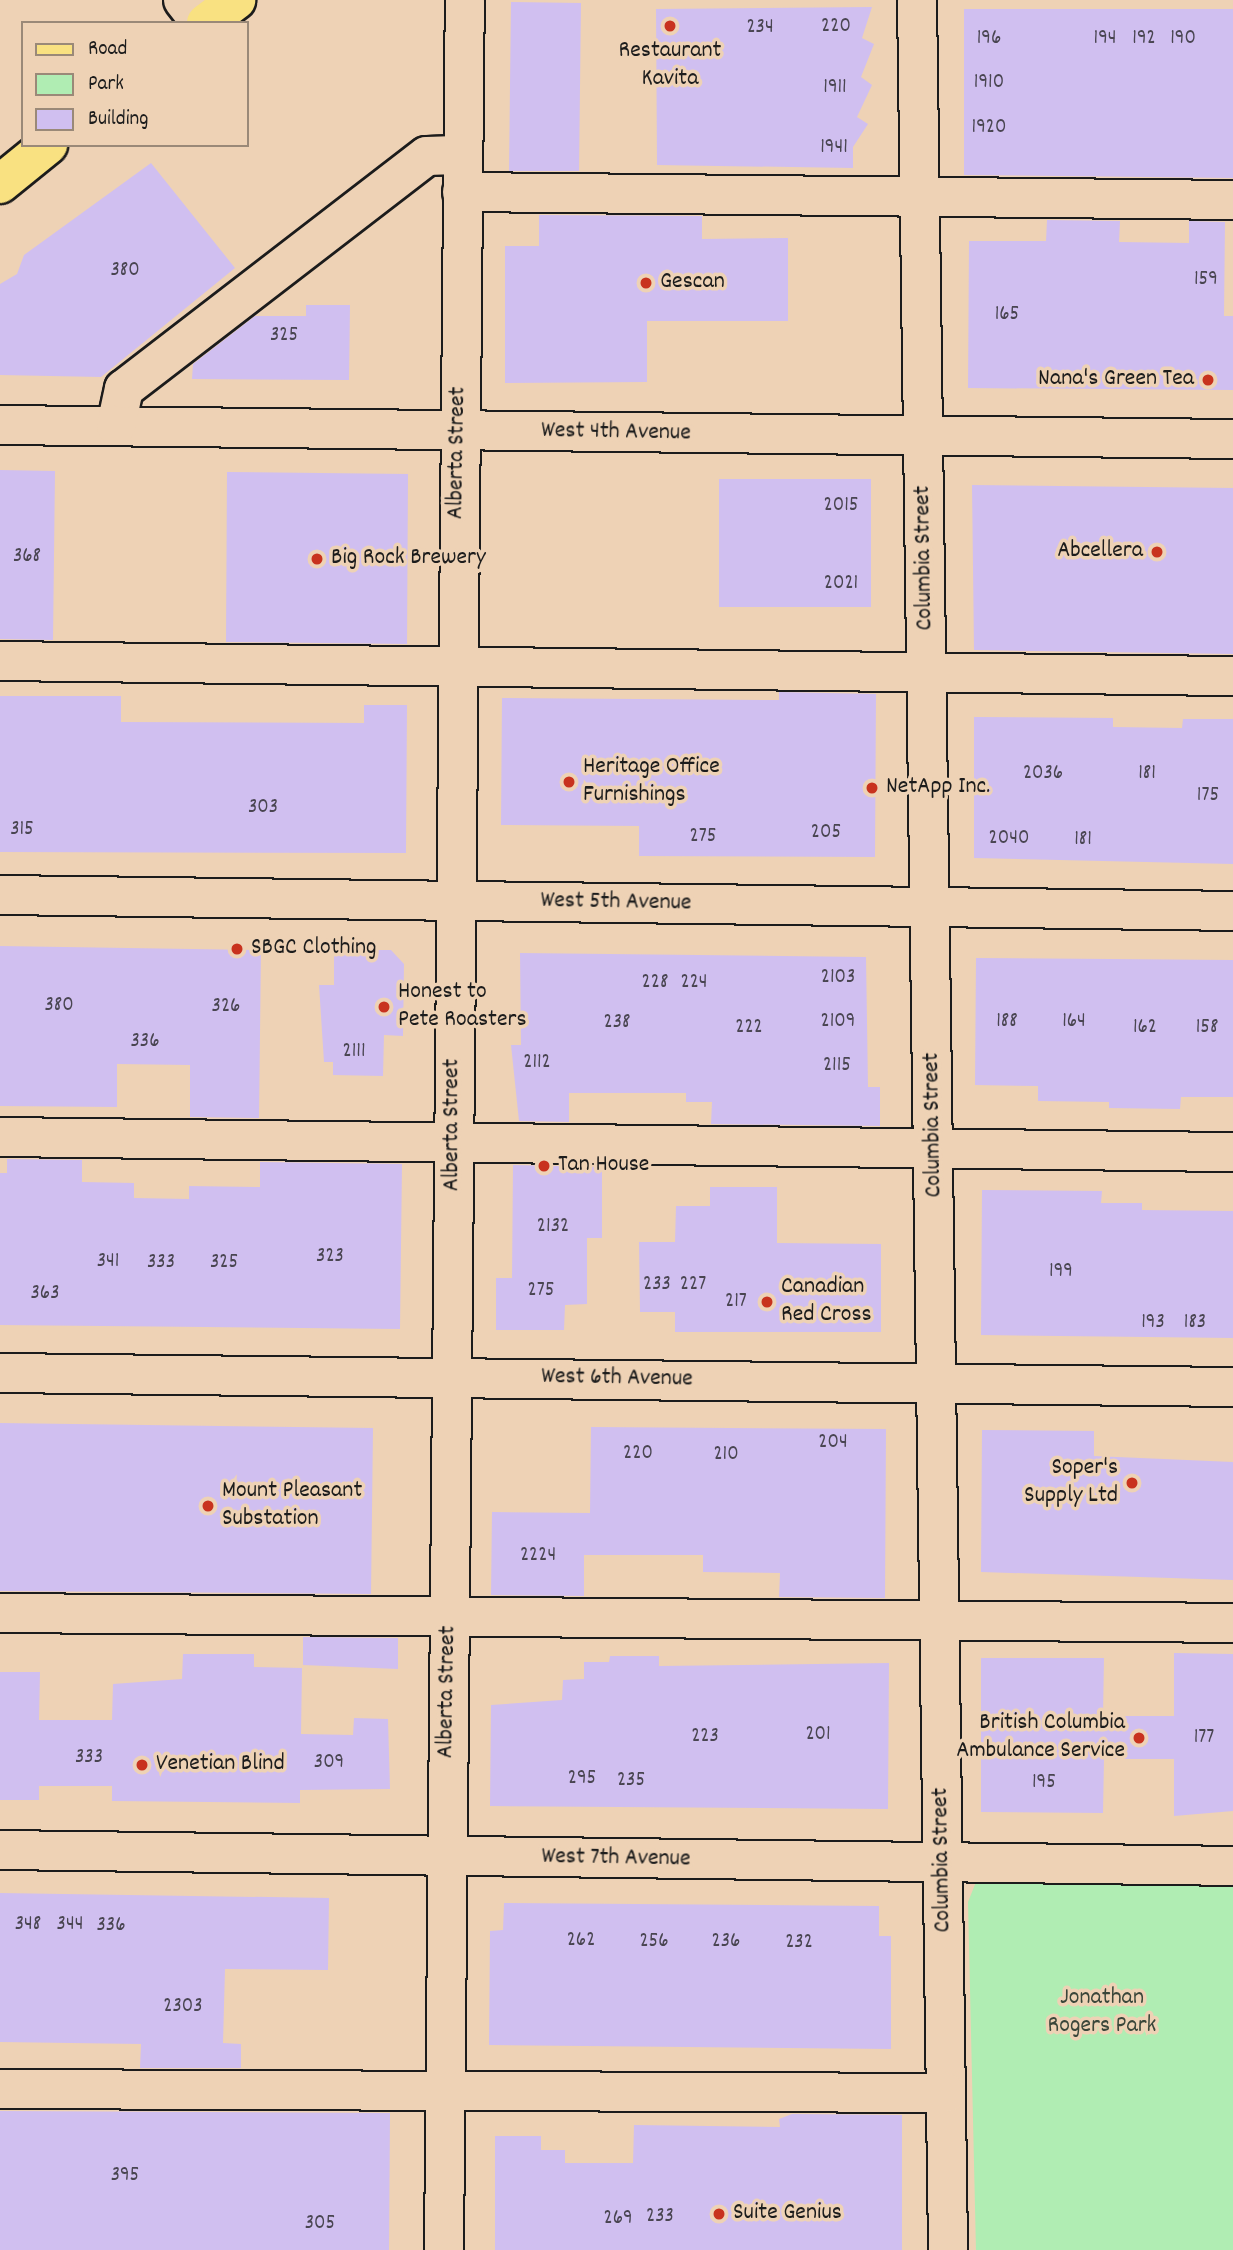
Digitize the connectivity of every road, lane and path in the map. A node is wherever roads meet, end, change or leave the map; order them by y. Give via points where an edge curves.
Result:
1 (183, 0) edge
2 (236, 0) edge
3 (465, 0) edge
4 (917, 0) edge
5 (202, 21) edge
6 (207, 21) edge
7 (46, 147) edge
8 (463, 155) junction
9 (0, 184) edge
10 (462, 192) junction
11 (919, 197) junction
12 (1233, 200) edge
13 (0, 425) edge
14 (116, 426) junction
15 (458, 431) junction
16 (923, 437) junction
17 (1233, 439) edge
18 (0, 661) edge
19 (456, 666) junction
20 (926, 674) junction
21 (1233, 676) edge
22 (0, 895) edge
23 (455, 901) junction
24 (932, 908) junction
25 (1233, 911) edge
26 (0, 1137) edge
27 (453, 1143) junction
28 (934, 1148) junction
29 (1233, 1152) edge
30 (0, 1373) edge
31 (452, 1377) junction
32 (937, 1383) junction
33 (1233, 1387) edge
34 (0, 1613) edge
35 (449, 1615) junction
36 (940, 1618) junction
37 (1233, 1623) edge
38 (0, 1850) edge
39 (446, 1857) junction
40 (943, 1863) junction
41 (1233, 1866) edge
42 (445, 2088) junction
43 (0, 2089) edge
44 (946, 2093) junction
45 (444, 2250) edge
46 (948, 2250) edge

1 - 5 street
2 - 6 main road
3 - 8 street, Alberta Street
4 - 11 street, Columbia Street
7 - 9 main road
8 - 10 street, Alberta Street
8 - 14 street via 428,156 124,389
10 - 11 street
10 - 15 street, Alberta Street
11 - 12 street
11 - 16 street, Columbia Street
13 - 14 street, West 4th Avenue
14 - 15 street, West 4th Avenue
15 - 16 street, West 4th Avenue
15 - 19 street, Alberta Street
16 - 17 street, West 4th Avenue
16 - 20 street, Columbia Street
18 - 19 street
19 - 20 street
19 - 23 street, Alberta Street
20 - 21 street
20 - 24 street, Columbia Street
22 - 23 street, West 5th Avenue
23 - 24 street, West 5th Avenue
23 - 27 street, Alberta Street
24 - 25 street, West 5th Avenue
24 - 28 street, Columbia Street
26 - 27 street
27 - 28 street
27 - 31 street, Alberta Street
28 - 29 street
28 - 32 street, Columbia Street
30 - 31 street, West 6th Avenue
31 - 32 street, West 6th Avenue
31 - 35 street, Alberta Street
32 - 33 street, West 6th Avenue
32 - 36 street, Columbia Street
34 - 35 street
35 - 36 street
35 - 39 street, Alberta Street
36 - 37 street
36 - 40 street, Columbia Street
38 - 39 street, West 7th Avenue
39 - 40 street, West 7th Avenue
39 - 42 street, Alberta Street
40 - 41 street, West 7th Avenue
40 - 44 street, Columbia Street
42 - 43 street
42 - 44 street
42 - 45 street, Alberta Street
44 - 46 street, Columbia Street

